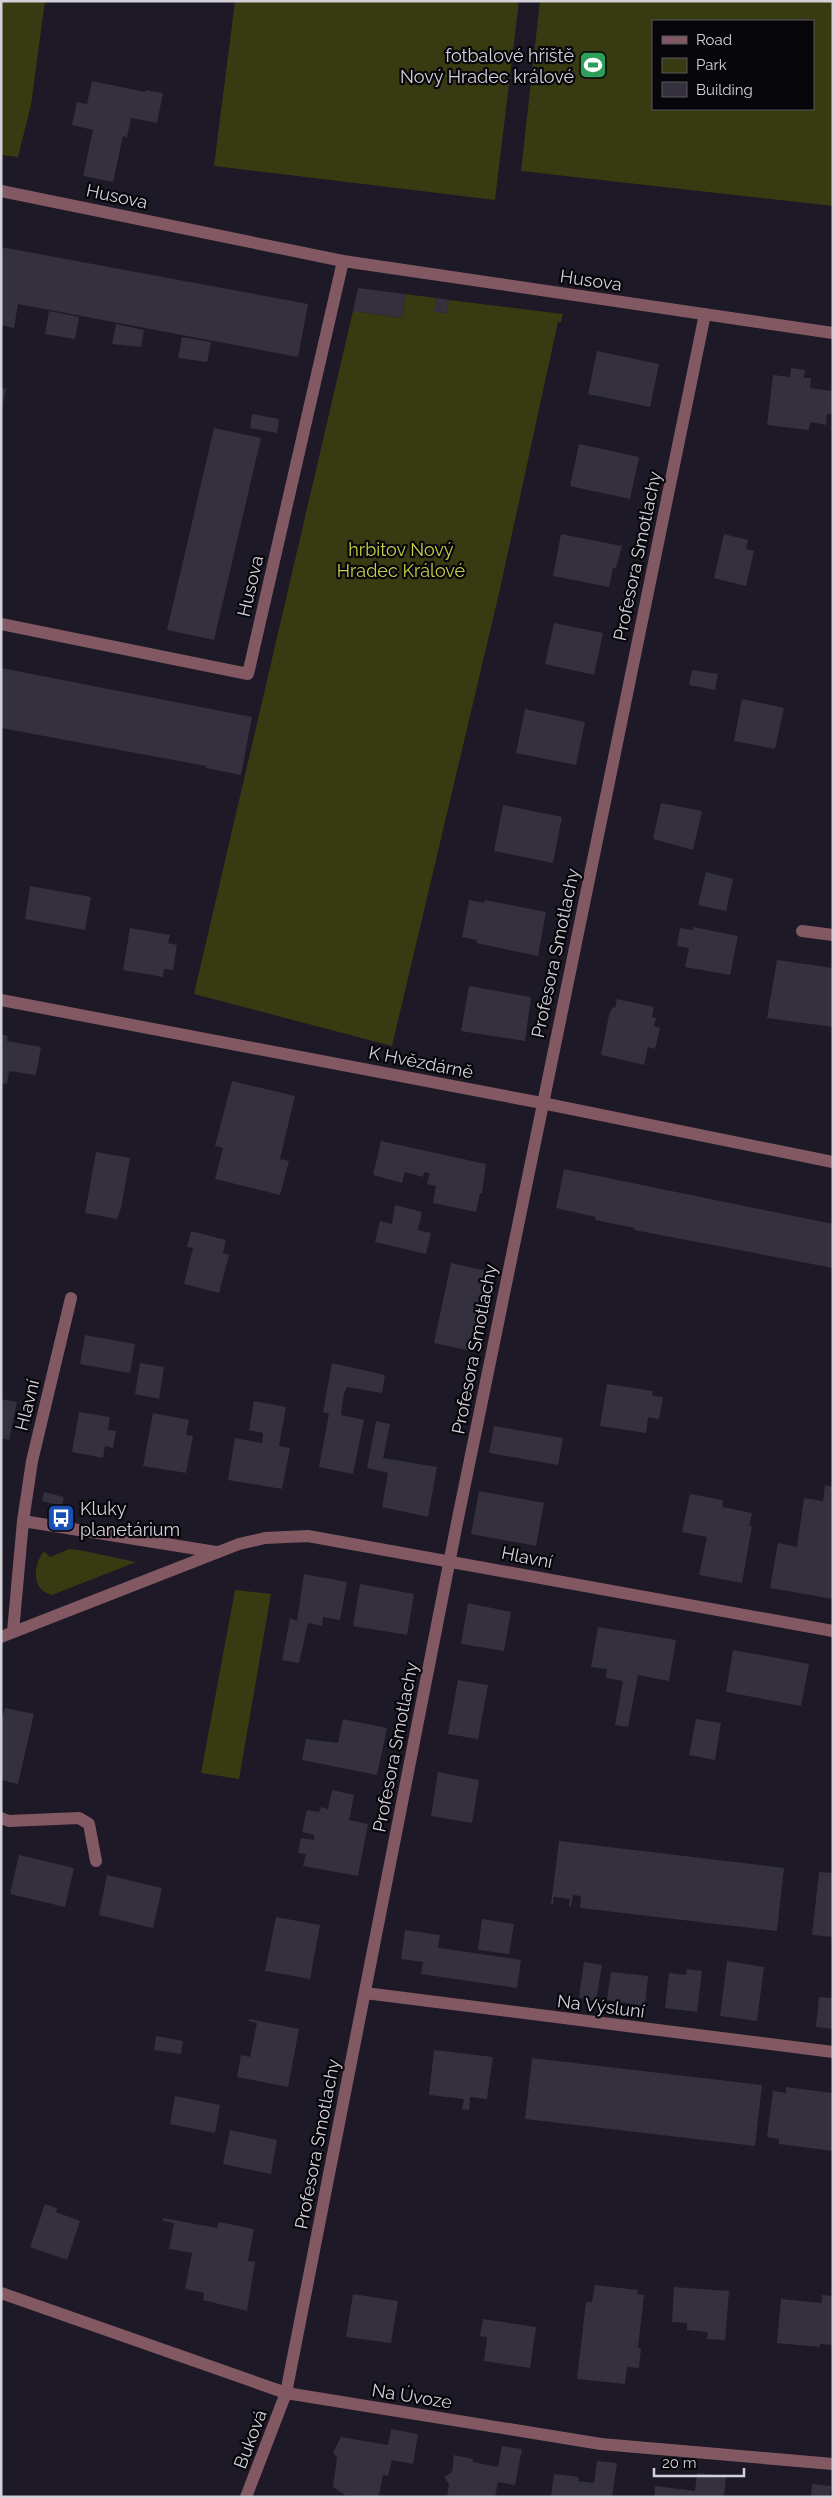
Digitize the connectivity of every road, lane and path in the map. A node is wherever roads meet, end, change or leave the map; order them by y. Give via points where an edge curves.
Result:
1 (1, 191) edge
2 (344, 261) junction
3 (705, 314) junction
4 (833, 333) edge
5 (1, 624) edge
6 (802, 931) dead end
7 (833, 935) edge
8 (1, 1000) edge
9 (542, 1104) junction
10 (833, 1162) edge
11 (71, 1298) dead end
12 (23, 1521) junction
13 (216, 1552) junction
14 (450, 1561) junction
15 (833, 1631) edge
16 (7, 1634) edge
17 (1, 1818) edge
18 (96, 1861) dead end
19 (365, 1993) junction
20 (833, 2052) edge
21 (1, 2293) edge
22 (286, 2393) junction
23 (833, 2464) edge
24 (246, 2497) edge

1 - 2 street, Husova
2 - 3 street, Husova
2 - 5 street, Husova via 248,674
3 - 4 street, Husova
3 - 9 street, Profesora Smotlachy
6 - 7 street
8 - 9 street, K Hvězdárně
9 - 10 street, K Hvězdárně
9 - 14 street, Profesora Smotlachy
11 - 12 street, Hlavní via 32,1461
12 - 13 street, Hlavní
12 - 16 street, Hlavní
13 - 14 street, Hlavní via 265,1538 308,1536
13 - 16 street, Hlavní
14 - 15 street, Hlavní
14 - 19 street, Profesora Smotlachy
17 - 18 street via 10,1821 80,1818 90,1824
19 - 20 street, Na Výsluní
19 - 22 street, Profesora Smotlachy
21 - 22 street, Na Úvoze
22 - 23 street, Na Úvoze via 601,2444
22 - 24 street, Buková

